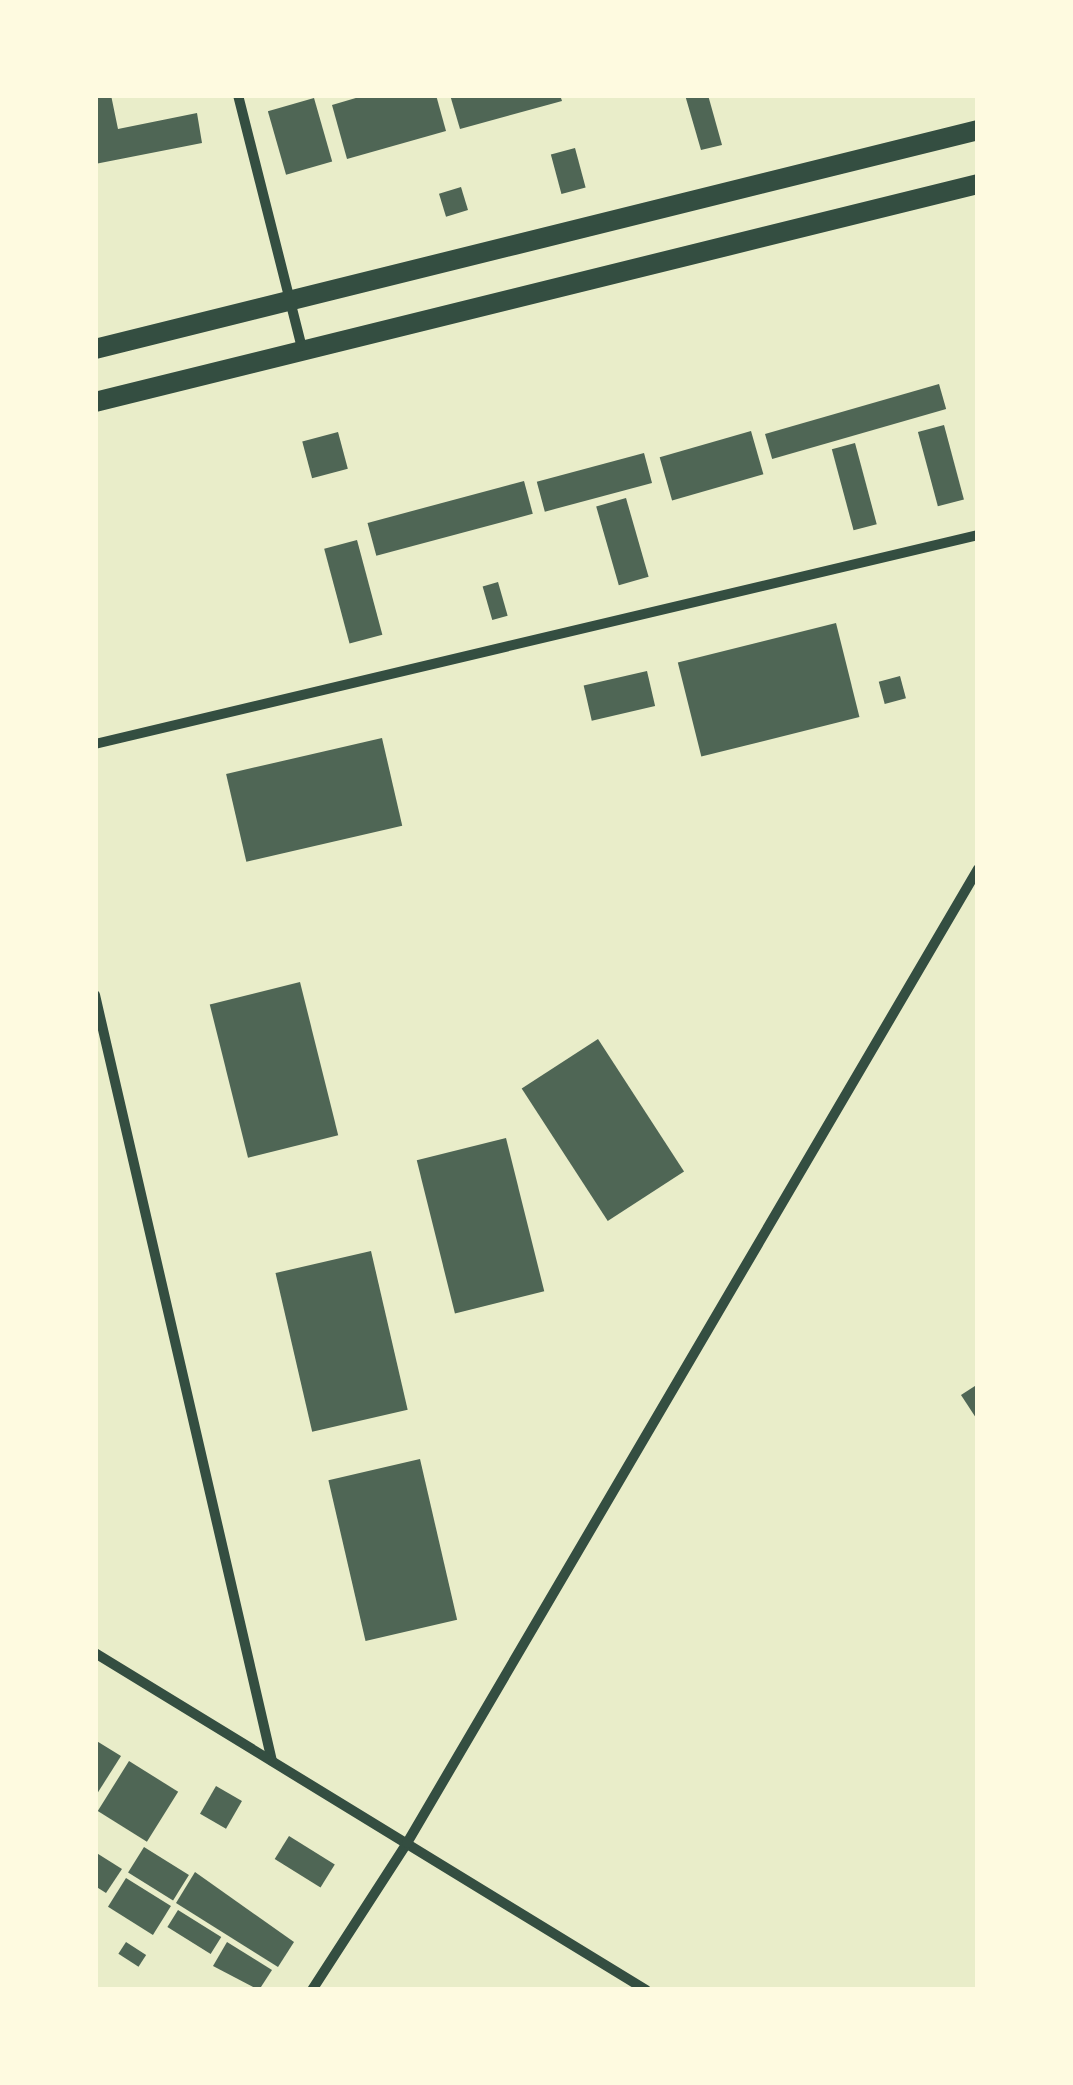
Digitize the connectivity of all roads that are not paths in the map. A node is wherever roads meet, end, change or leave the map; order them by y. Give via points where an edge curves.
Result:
1 (238, 95) edge
2 (978, 130) edge
3 (978, 184) edge
4 (289, 300) junction
5 (95, 349) edge
6 (304, 352) junction
7 (95, 402) edge
8 (978, 535) edge
9 (95, 744) edge
10 (978, 869) edge
11 (95, 994) edge
12 (95, 1653) edge
13 (272, 1761) junction
14 (407, 1842) junction
15 (312, 1990) edge
16 (646, 1990) edge

1 - 4 street
2 - 4 main road
3 - 6 main road
4 - 5 main road
4 - 6 street
6 - 7 main road
8 - 9 street
10 - 14 street
11 - 13 street
12 - 13 street
13 - 14 street
14 - 15 street
14 - 16 street

